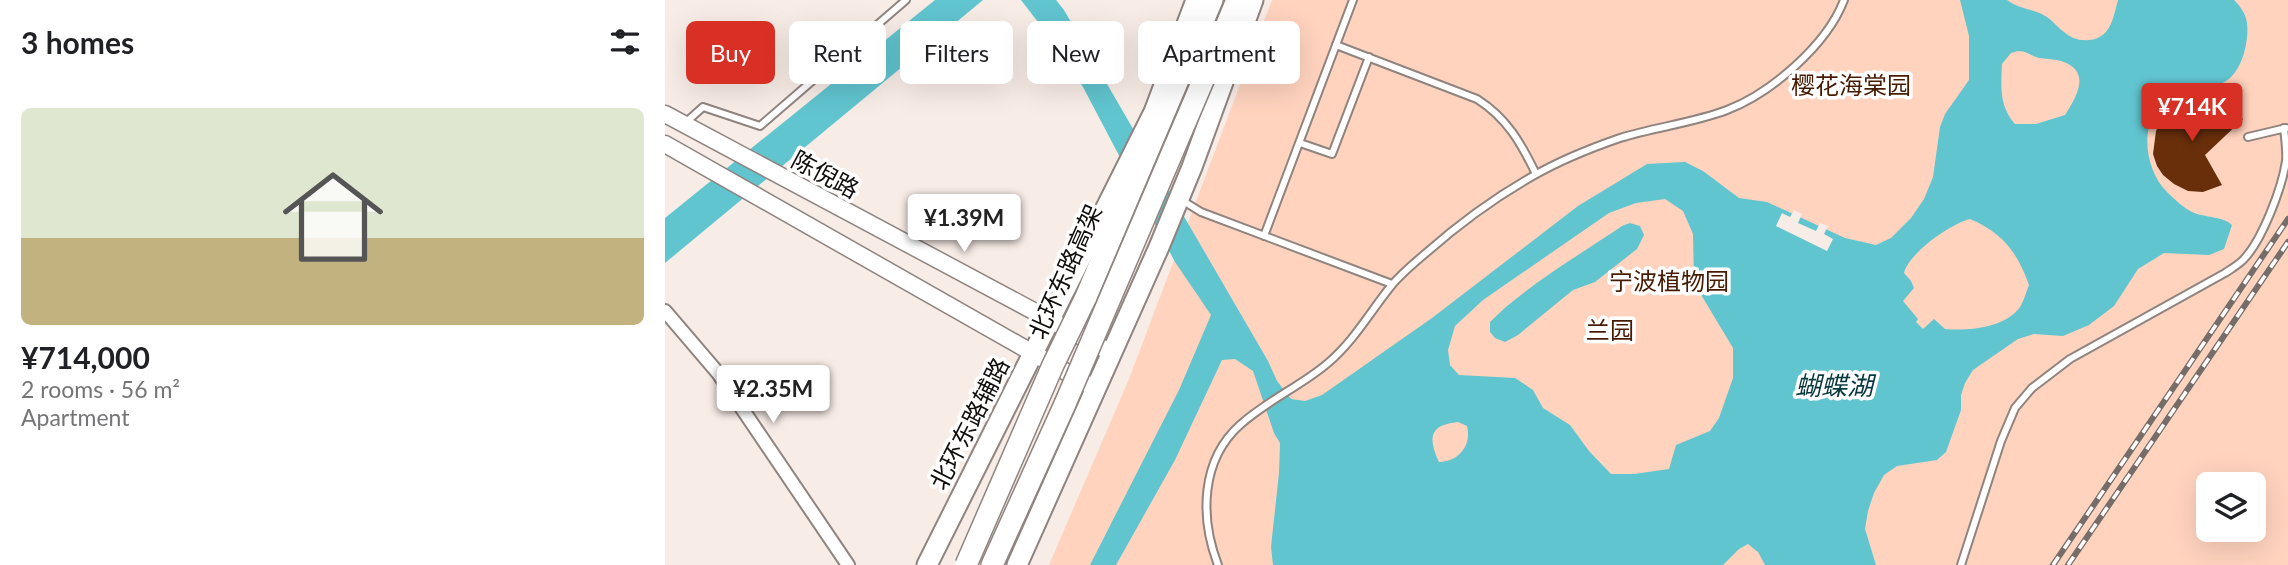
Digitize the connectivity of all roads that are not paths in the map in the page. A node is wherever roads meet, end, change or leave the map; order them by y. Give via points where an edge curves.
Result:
1 (906, 0) edge
2 (1196, 0) edge
3 (1211, 0) edge
4 (1236, 0) edge
5 (1253, 0) edge
6 (1353, 0) edge
7 (1844, 0) edge
8 (1336, 45) junction
9 (1369, 57) junction
10 (665, 114) edge
11 (684, 124) junction
12 (2286, 128) edge
13 (2248, 137) dead end
14 (1300, 143) junction
15 (665, 144) edge
16 (1536, 174) junction
17 (1179, 199) junction
18 (1264, 236) junction
19 (1392, 284) junction
20 (665, 311) edge
21 (1050, 320) junction
22 (1033, 353) junction
23 (1112, 353) junction
24 (1096, 389) junction
25 (848, 565) edge
26 (927, 565) edge
27 (966, 565) edge
28 (992, 565) edge
29 (1017, 565) edge
30 (1218, 565) edge
31 (1961, 565) edge

1 - 11 lane via 760,126 703,107
2 - 21 main road, 北环东路辅路 via 1154,112
3 - 27 highway, 北环东路高架, bridge
4 - 28 highway, 北环东路高架, bridge
5 - 17 main road
6 - 8 lane
7 - 16 lane via 1804,59 1743,103 1619,139
8 - 9 lane
8 - 14 lane
9 - 14 lane via 1332,154
9 - 16 lane via 1494,109 1511,127
10 - 11 street, 陈倪路
11 - 21 street, 陈倪路
12 - 13 lane
12 - 31 lane via 2285,164 2267,221 2242,261 2070,359 2032,388 2015,408
14 - 18 lane
15 - 22 street, 陈倪路
16 - 19 lane via 1460,223
17 - 18 lane
17 - 23 main road
18 - 19 lane
19 - 30 lane via 1345,349 1232,434 1211,468 1205,512
20 - 25 street via 718,373
21 - 22 main road, 北环东路辅路
21 - 23 street, 陈倪路
22 - 24 street, 陈倪路
22 - 26 main road, 北环东路辅路
23 - 24 main road
24 - 29 main road

